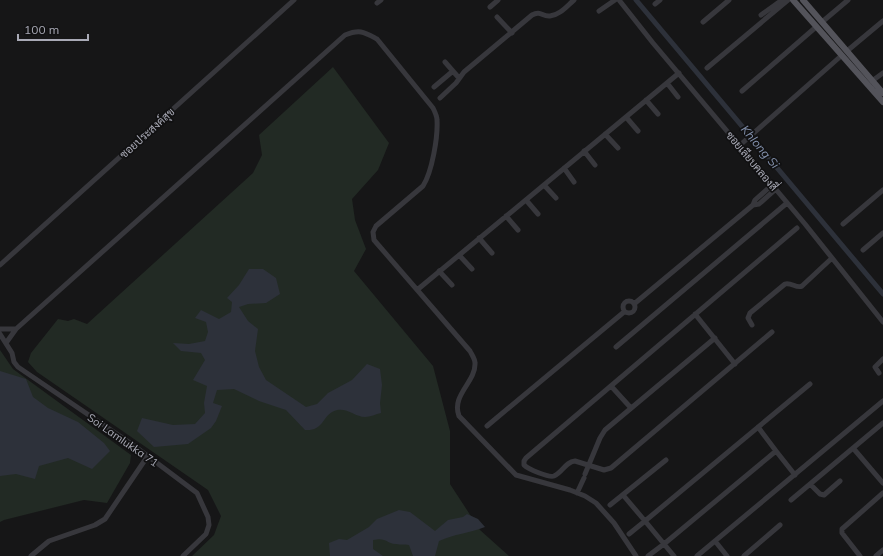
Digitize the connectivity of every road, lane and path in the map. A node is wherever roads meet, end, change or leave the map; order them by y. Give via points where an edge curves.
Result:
1 (294, 0) edge
2 (498, 0) edge
3 (574, 0) edge
4 (614, 0) edge
5 (619, 0) edge
6 (728, 0) edge
7 (782, 0) edge
8 (788, 0) edge
9 (793, 0) edge
10 (803, 0) edge
11 (848, 0) edge
12 (490, 7) dead end
13 (599, 11) dead end
14 (761, 15) dead end
15 (497, 16) dead end
16 (883, 21) edge
17 (703, 22) dead end
18 (822, 22) junction
19 (816, 27) junction
20 (512, 33) junction
21 (847, 50) junction
22 (841, 56) junction
23 (445, 62) dead end
24 (707, 68) dead end
25 (453, 71) junction
26 (679, 73) junction
27 (883, 73) edge
28 (460, 78) junction
29 (872, 81) junction
30 (667, 83) junction
31 (434, 87) dead end
32 (742, 91) dead end
33 (883, 93) edge
34 (678, 97) dead end
35 (440, 98) dead end
36 (646, 100) junction
37 (883, 102) edge
38 (658, 114) dead end
39 (626, 117) junction
40 (638, 131) dead end
41 (605, 134) junction
42 (741, 144) junction
43 (618, 148) dead end
44 (584, 152) junction
45 (595, 165) dead end
46 (564, 168) junction
47 (574, 182) dead end
48 (544, 185) junction
49 (774, 187) junction
50 (883, 190) edge
51 (556, 198) dead end
52 (526, 200) junction
53 (787, 203) junction
54 (538, 214) dead end
55 (506, 216) junction
56 (844, 224) dead end
57 (797, 228) dead end
58 (518, 230) dead end
59 (883, 233) edge
60 (479, 238) junction
61 (863, 250) dead end
62 (492, 253) dead end
63 (459, 255) junction
64 (832, 258) junction
65 (0, 265) edge
66 (472, 270) dead end
67 (439, 271) junction
68 (452, 285) dead end
69 (417, 290) junction
70 (634, 304) junction
71 (624, 312) junction
72 (695, 314) junction
73 (883, 322) edge
74 (752, 326) dead end
75 (0, 329) edge
76 (16, 329) junction
77 (772, 332) dead end
78 (0, 334) edge
79 (715, 338) junction
80 (6, 343) junction
81 (616, 347) dead end
82 (883, 360) edge
83 (735, 364) junction
84 (879, 373) dead end
85 (810, 384) dead end
86 (611, 386) junction
87 (883, 400) edge
88 (630, 408) junction
89 (883, 423) edge
90 (487, 426) dead end
91 (758, 427) junction
92 (853, 448) junction
93 (776, 451) junction
94 (147, 457) junction
95 (666, 460) dead end
96 (589, 465) junction
97 (795, 475) junction
98 (840, 481) dead end
99 (883, 483) edge
100 (810, 484) junction
101 (577, 493) junction
102 (883, 493) edge
103 (623, 495) junction
104 (791, 500) dead end
105 (610, 505) dead end
106 (645, 521) junction
107 (780, 525) dead end
108 (629, 534) dead end
109 (715, 541) junction
110 (664, 544) junction
111 (883, 550) edge
112 (31, 556) edge
113 (183, 556) edge
114 (636, 556) edge
115 (648, 556) edge
116 (674, 556) edge
117 (697, 556) edge
118 (727, 556) edge
119 (744, 556) edge
120 (860, 556) edge
121 (876, 556) edge

1 - 65 street, ซอยประสงค์สุข
2 - 12 street
3 - 20 street via 561,12 550,16 536,13
4 - 13 street
5 - 26 street, ซอยเลียบคลองสี่
6 - 17 street
7 - 14 street
8 - 24 street
9 - 19 main road
10 - 18 main road
11 - 18 street
15 - 20 street
16 - 21 street
18 - 21 main road
19 - 22 main road
19 - 32 street
20 - 28 street
21 - 29 main road
22 - 37 main road
22 - 42 street
23 - 25 street
25 - 28 street
25 - 31 street
26 - 30 street
26 - 42 street, ซอยเลียบคลองสี่
27 - 29 street
28 - 35 street
29 - 33 main road
30 - 34 street
30 - 36 street
36 - 38 street
36 - 39 street
39 - 40 street
39 - 41 street
41 - 43 street
41 - 44 street
42 - 49 street, ซอยเลียบคลองสี่
44 - 45 street
44 - 46 street
46 - 47 street
46 - 48 street
48 - 51 street
48 - 52 street
49 - 53 street, ซอยเลียบคลองสี่
49 - 70 street via 755,200 753,205
50 - 56 street
52 - 54 street
52 - 55 street
53 - 64 street, ซอยเลียบคลองสี่
53 - 81 street
55 - 58 street
55 - 60 street
57 - 72 street
59 - 61 street
60 - 62 street
60 - 63 street
63 - 66 street
63 - 67 street
64 - 73 street, ซอยเลียบคลองสี่
64 - 74 street via 802,286 785,284 750,313 748,318
67 - 68 street
67 - 69 street
69 - 76 street via 380,248 374,240 373,232 376,226 423,186 428,178 437,134 437,118 433,108 377,39 355,31 346,35
69 - 101 street via 470,351 475,361 474,369 459,398 456,410 459,416 516,475
70 - 71 street via 633,311 629,314
70 - 71 street via 630,301 625,302 622,307
71 - 90 street
72 - 79 street
72 - 86 street
75 - 76 street
76 - 80 street
77 - 83 street
78 - 80 street, Soi Lamlukka 71
79 - 83 street
79 - 88 street
80 - 94 street, Soi Lamlukka 71 via 18,367
82 - 84 street via 875,367
83 - 96 street via 611,468 604,470
85 - 91 street
86 - 88 street
86 - 96 street via 526,458 524,463 534,471 551,476 571,462
87 - 97 street
88 - 96 street via 602,434
89 - 92 street
91 - 93 street
91 - 106 street
92 - 99 street
92 - 100 street
93 - 97 street
93 - 110 street
94 - 112 street via 105,518 95,525 49,541
94 - 113 street, Soi Lamlukka 71 via 197,493 208,517 206,534
95 - 103 street
96 - 101 street
97 - 109 street
98 - 100 street via 824,495
100 - 104 street
101 - 114 street via 596,503 605,512
102 - 120 street via 842,529 842,533
103 - 105 street
103 - 106 street
106 - 108 street
106 - 110 street
107 - 119 street
109 - 117 street
109 - 118 street
110 - 115 street
110 - 116 street
111 - 121 street

